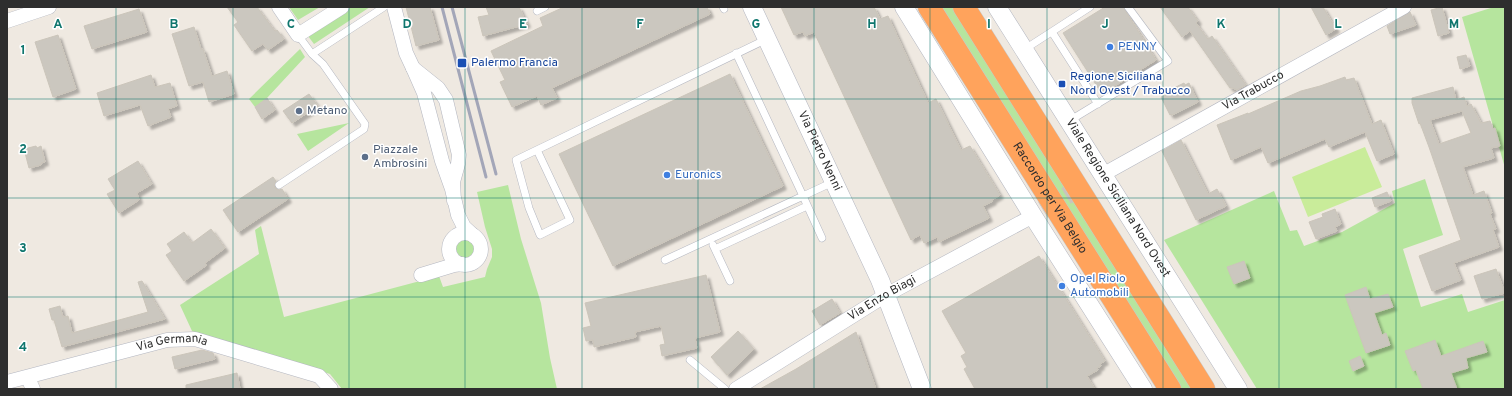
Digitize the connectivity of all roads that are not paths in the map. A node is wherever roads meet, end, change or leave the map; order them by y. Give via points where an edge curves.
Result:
1 (49, 7) edge
2 (279, 7) edge
3 (342, 7) edge
4 (384, 7) edge
5 (394, 7) edge
6 (545, 7) edge
7 (752, 7) edge
8 (904, 7) edge
9 (929, 7) edge
10 (964, 7) edge
11 (997, 7) edge
12 (1090, 7) edge
13 (1128, 7) edge
14 (1404, 7) edge
15 (537, 11) dead end
16 (7, 21) edge
17 (1052, 32) junction
18 (298, 35) junction
19 (767, 39) junction
20 (1024, 50) junction
21 (736, 53) junction
22 (312, 54) junction
23 (413, 68) junction
24 (1098, 104) junction
25 (1069, 121) junction
26 (537, 150) junction
27 (1096, 179) junction
28 (834, 181) junction
29 (279, 185) dead end
30 (803, 196) junction
31 (454, 201) junction
32 (807, 206) junction
33 (1038, 213) junction
34 (458, 215) junction
35 (475, 237) junction
36 (822, 238) dead end
37 (452, 239) junction
38 (710, 239) junction
39 (715, 249) junction
40 (456, 260) junction
41 (665, 260) dead end
42 (422, 275) dead end
43 (730, 280) dead end
44 (886, 295) junction
45 (690, 360) dead end
46 (7, 382) edge
47 (30, 383) edge
48 (331, 389) edge
49 (725, 389) edge
50 (736, 389) edge
51 (922, 389) edge
52 (1143, 389) edge
53 (1170, 389) edge
54 (1204, 389) edge
55 (1238, 389) edge

1 - 16 street
2 - 18 street
3 - 18 street
4 - 22 lane
5 - 23 street via 406,53
6 - 15 lane
7 - 19 street, Via Pietro Nenni
8 - 33 street
9 - 53 highway, Raccordo per Via Belgio
10 - 54 highway
11 - 20 street, Viale Regione Siciliana Nord Ovest
12 - 17 lane
13 - 24 lane via 1168,61
14 - 27 street, Via Trabucco
17 - 20 lane
17 - 24 lane
18 - 22 lane
19 - 21 lane
19 - 28 street, Via Pietro Nenni
20 - 25 street, Viale Regione Siciliana Nord Ovest
21 - 26 lane
21 - 30 lane
22 - 29 lane via 324,64 365,126 360,132
23 - 31 street via 424,93
23 - 31 street via 438,88 446,100 459,155 453,182
24 - 25 lane
25 - 27 street, Viale Regione Siciliana Nord Ovest
26 - 26 lane via 516,160 528,208 540,235 570,220
27 - 55 street, Viale Regione Siciliana Nord Ovest
28 - 30 lane
28 - 44 street, Via Pietro Nenni
30 - 32 lane
30 - 38 lane
31 - 34 street
32 - 36 lane
32 - 39 lane
33 - 44 street, Via Enzo Biagi
33 - 52 street
34 - 35 street via 464,227
34 - 37 street via 458,225
35 - 37 street via 466,233
35 - 40 street via 480,246 479,256 472,263
37 - 40 street via 449,248
38 - 39 lane
38 - 41 lane
39 - 43 lane
40 - 42 street
44 - 50 street, Via Enzo Biagi
44 - 51 street, Via Pietro Nenni
45 - 49 lane
46 - 47 street, Via Germania
47 - 48 street, Via Germania via 167,340 195,339 320,376

